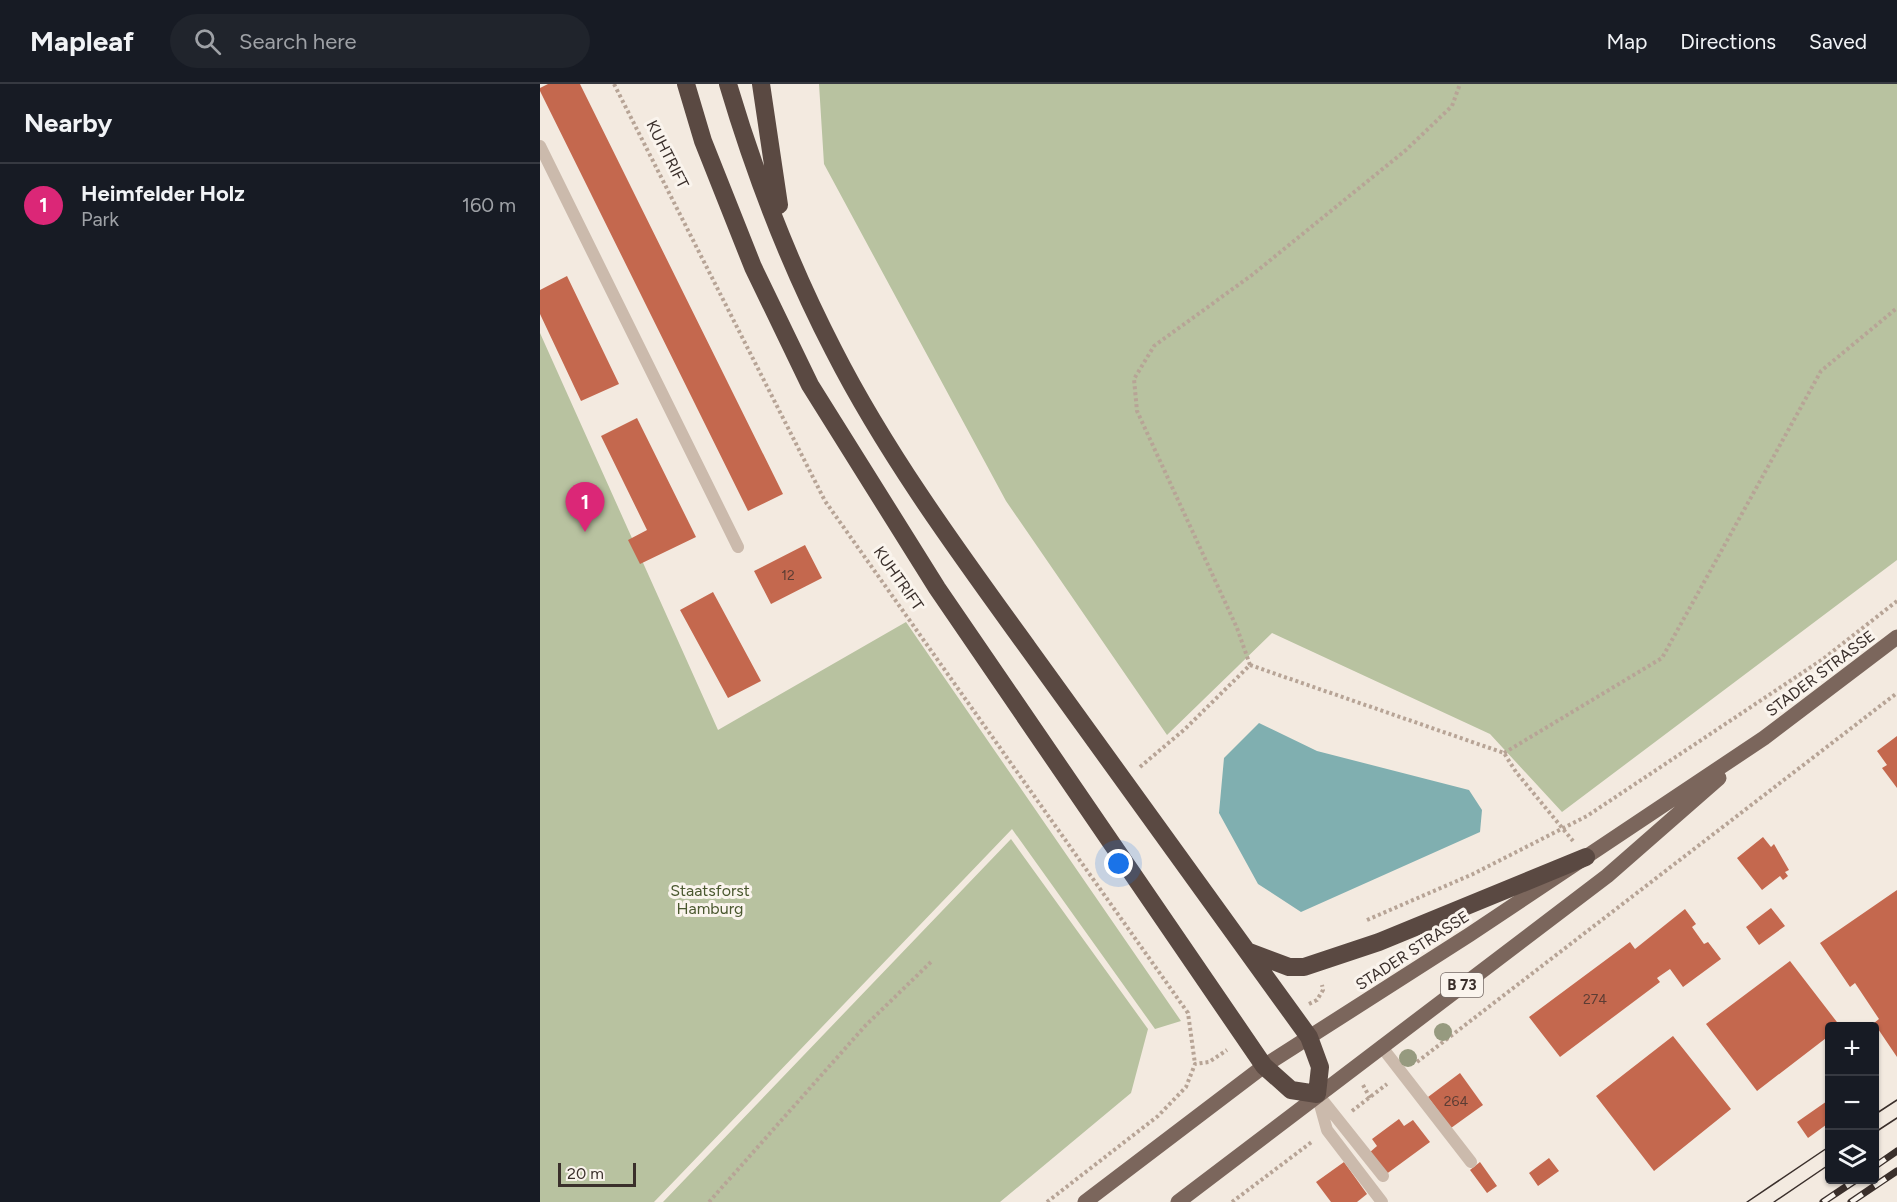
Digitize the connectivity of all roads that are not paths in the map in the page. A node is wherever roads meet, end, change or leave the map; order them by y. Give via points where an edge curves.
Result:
1 (686, 84) edge
2 (728, 84) edge
3 (761, 84) edge
4 (540, 146) edge
5 (785, 243) junction
6 (738, 547) dead end
7 (1897, 637) edge
8 (1764, 738) junction
9 (1586, 857) junction
10 (1248, 952) junction
11 (1308, 1037) junction
12 (1381, 1046) junction
13 (1264, 1066) junction
14 (1317, 1094) junction
15 (1471, 1162) dead end
16 (1383, 1176) dead end
17 (1085, 1202) edge
18 (1178, 1202) edge
19 (1382, 1202) edge

1 - 13 highway via 703,141 753,267 810,385 937,588
2 - 5 highway
3 - 5 highway
4 - 6 lane
5 - 10 highway via 835,353 881,431 974,572
7 - 8 main road, STADER STRASSE / B 73
8 - 9 main road, STADER STRASSE / B 73
8 - 12 main road, STADER STRASSE / B 73 via 1607,876
9 - 10 highway via 1379,942 1315,964 1289,968
9 - 11 main road, STADER STRASSE / B 73
10 - 11 highway
11 - 13 main road, STADER STRASSE / B 73
11 - 14 highway via 1320,1067
12 - 14 main road, STADER STRASSE / B 73
12 - 15 lane
13 - 14 highway via 1291,1090
13 - 17 main road, STADER STRASSE / B 73
14 - 16 lane
14 - 18 main road, STADER STRASSE / B 73
14 - 19 lane via 1327,1130

